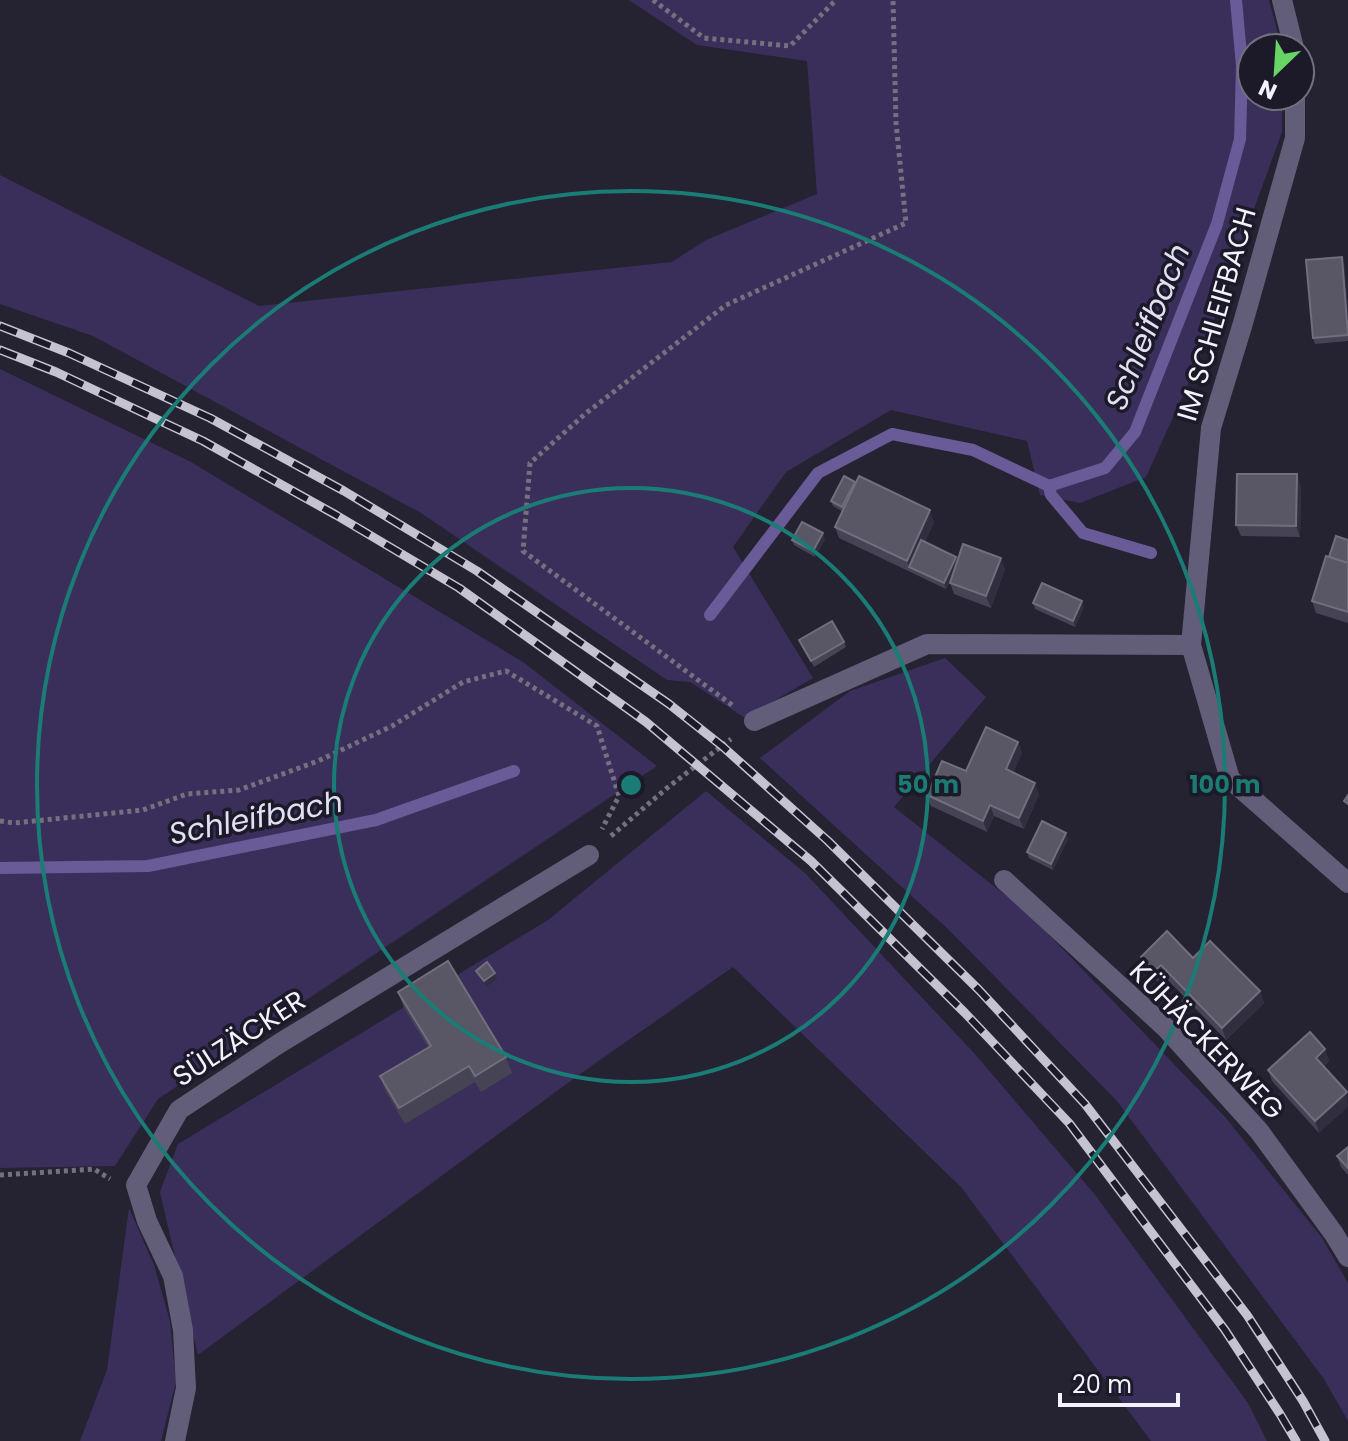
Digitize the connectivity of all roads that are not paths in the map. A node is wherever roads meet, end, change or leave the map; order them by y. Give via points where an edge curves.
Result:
1 (1282, 0) edge
2 (1290, 32) edge
3 (1295, 112) edge
4 (1191, 645) junction
5 (754, 721) road end
6 (589, 855) road end
7 (1004, 880) dead end
8 (1348, 883) edge
9 (1348, 1257) edge
10 (175, 1441) edge

1 - 2 street
3 - 4 street, IM SCHLEIFBACH via 1295,138 1211,428
4 - 5 street via 927,644
4 - 8 street, IM SCHLEIFBACH via 1230,779
6 - 10 street, SÜLZÄCKER via 179,1110 136,1185 173,1276 183,1330 186,1388
7 - 9 street, KÜHÄCKERWEG via 1176,1040 1259,1131

